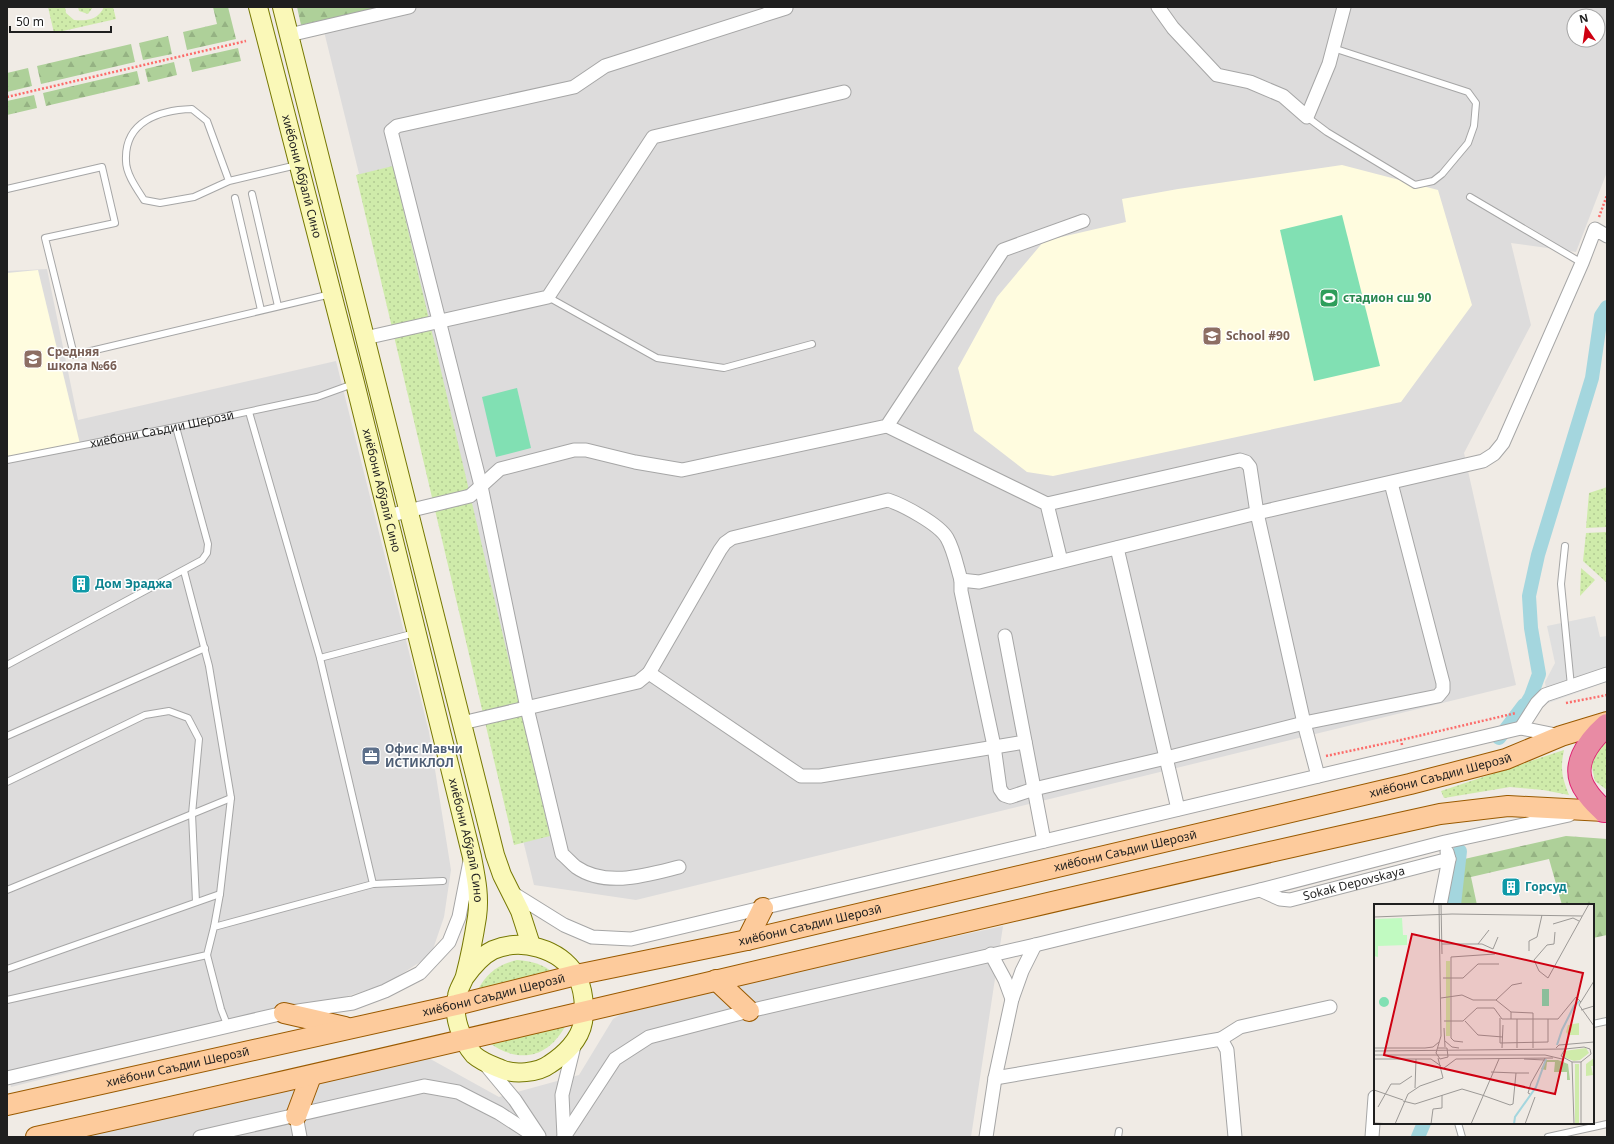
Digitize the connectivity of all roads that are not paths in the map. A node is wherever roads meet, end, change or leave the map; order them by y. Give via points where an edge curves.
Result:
1 (258, 7) edge
2 (282, 7) edge
3 (409, 7) edge
4 (1158, 7) edge
5 (1344, 7) edge
6 (786, 8) dead end
7 (289, 35) junction
8 (1333, 48) junction
9 (844, 92) dead end
10 (1307, 117) junction
11 (299, 165) junction
12 (229, 181) junction
13 (7, 189) edge
14 (252, 194) dead end
15 (235, 198) dead end
16 (1470, 198) dead end
17 (1084, 220) dead end
18 (1607, 236) edge
19 (1582, 263) junction
20 (332, 293) junction
21 (548, 297) junction
22 (278, 306) junction
23 (261, 310) junction
24 (439, 321) junction
25 (365, 338) junction
26 (812, 344) dead end
27 (355, 383) junction
28 (249, 412) junction
29 (887, 426) junction
30 (176, 427) junction
31 (7, 460) edge
32 (1391, 483) junction
33 (481, 486) junction
34 (1047, 504) junction
35 (408, 510) junction
36 (1257, 513) junction
37 (387, 516) junction
38 (1565, 546) dead end
39 (1117, 548) junction
40 (1061, 561) junction
41 (184, 571) junction
42 (961, 580) junction
43 (416, 633) junction
44 (1006, 636) dead end
45 (204, 648) junction
46 (320, 658) junction
47 (7, 665) edge
48 (649, 673) junction
49 (1607, 674) edge
50 (1571, 686) junction
51 (527, 708) junction
52 (462, 723) junction
53 (1304, 723) junction
54 (1607, 724) edge
55 (1521, 728) junction
56 (7, 736) edge
57 (1561, 736) junction
58 (1025, 742) junction
59 (994, 746) junction
60 (1166, 758) junction
61 (1318, 776) junction
62 (7, 782) edge
63 (1034, 789) junction
64 (231, 798) junction
65 (1178, 809) junction
66 (1602, 810) edge
67 (192, 814) junction
68 (1044, 841) junction
69 (1445, 842) junction
70 (472, 855) junction
71 (1449, 859) junction
72 (679, 867) dead end
73 (443, 881) dead end
74 (373, 884) junction
75 (7, 890) edge
76 (1260, 890) junction
77 (511, 892) junction
78 (220, 894) junction
79 (196, 902) junction
80 (1440, 904) edge
81 (763, 908) junction
82 (214, 927) junction
83 (747, 940) junction
84 (531, 945) junction
85 (1035, 945) junction
86 (991, 954) junction
87 (207, 955) junction
88 (7, 969) edge
89 (576, 975) junction
90 (465, 977) junction
91 (716, 980) junction
92 (1012, 999) junction
93 (7, 1000) edge
94 (456, 1005) junction
95 (1330, 1006) dead end
96 (583, 1010) junction
97 (749, 1011) junction
98 (284, 1014) junction
99 (1607, 1021) edge
100 (1594, 1024) edge
101 (228, 1027) junction
102 (351, 1028) junction
103 (577, 1037) junction
104 (464, 1039) junction
105 (1220, 1040) junction
106 (484, 1062) junction
107 (311, 1076) junction
108 (7, 1078) edge
109 (995, 1078) junction
110 (7, 1105) edge
111 (1374, 1110) edge
112 (296, 1116) junction
113 (1458, 1124) edge
114 (1607, 1124) edge
115 (36, 1137) edge
116 (200, 1137) edge
117 (300, 1137) edge
118 (536, 1137) edge
119 (539, 1137) edge
120 (564, 1137) edge
121 (986, 1137) edge
122 (1235, 1137) edge
123 (1372, 1137) edge
124 (1462, 1137) edge
125 (1548, 1137) edge

1 - 11 main road, хиёбони Абӯалӣ Сино
2 - 7 main road, хиёбони Абӯалӣ Сино
3 - 7 street
4 - 10 street via 1173,28 1217,75 1250,82 1283,96
5 - 8 street
6 - 24 street via 605,66 574,87 396,126 391,132
7 - 25 main road, хиёбони Абӯалӣ Сино
8 - 10 street
8 - 10 lane via 1468,92 1476,103 1474,126 1468,143 1433,181 1415,184
9 - 21 street via 653,137
11 - 12 lane
11 - 20 main road, хиёбони Абӯалӣ Сино
12 - 12 lane via 207,120 192,109 172,110 147,118 128,139 125,162 132,181 144,200 160,203 194,197
13 - 23 lane via 102,166 115,222 45,238 74,355
14 - 22 lane
15 - 23 lane
16 - 19 lane
17 - 29 street via 1003,250
18 - 19 street via 1595,228
19 - 32 street via 1503,443 1494,454 1483,461
20 - 22 lane
20 - 27 main road, хиёбони Абӯалӣ Сино
21 - 24 street
21 - 26 lane via 657,358 724,368
22 - 23 lane
24 - 25 street
24 - 33 street
25 - 35 main road, хиёбони Абӯалӣ Сино
27 - 28 lane, хиёбони Саъдии Шерозӣ via 317,397
27 - 37 main road, хиёбони Абӯалӣ Сино
28 - 30 lane, хиёбони Саъдии Шерозӣ
28 - 46 lane
29 - 33 street via 682,470 586,450 574,450 500,469
29 - 34 street
30 - 31 lane, хиёбони Саъдии Шерозӣ
30 - 41 lane via 208,544 207,553 202,560
32 - 36 street
32 - 53 street via 1443,690 1438,696
33 - 35 street via 470,496
33 - 51 street
34 - 36 street via 1240,460 1250,467
34 - 40 street
35 - 37 street
35 - 52 main road, хиёбони Абӯалӣ Сино
36 - 39 street
36 - 53 street
37 - 43 main road, хиёбони Абӯалӣ Сино
38 - 50 lane via 1561,584
39 - 40 street
39 - 60 street
40 - 42 street via 978,582
41 - 45 lane
41 - 47 lane
42 - 48 street via 948,539 943,532 899,504 888,500 732,538 720,550
42 - 59 street via 961,591
43 - 46 lane
43 - 70 main road, хиёбони Абӯалӣ Сино
44 - 58 street
45 - 56 lane
45 - 64 lane
46 - 74 lane
48 - 51 street via 638,682
48 - 59 street via 801,776 820,776
49 - 50 street
50 - 55 street via 1545,695 1532,709
51 - 52 street
51 - 72 street via 562,854 576,867 599,877 633,878
52 - 77 main road, хиёбони Абӯалӣ Сино via 495,855
53 - 60 street
53 - 61 street
54 - 57 main road, хиёбони Саъдии Шерозӣ
54 - 66 highway, хиёбони Саъдии Шерозӣ via 1592,739 1583,754 1579,772 1586,792
55 - 57 street
55 - 61 street
57 - 83 main road, хиёбони Саъдии Шерозӣ via 1506,759 1410,784
58 - 59 street
58 - 63 street
59 - 63 street via 1000,789 1004,795 1010,797
60 - 63 street
60 - 65 street
61 - 65 street
62 - 67 lane via 145,715 169,711 188,718 199,739
63 - 68 street
64 - 67 lane
64 - 78 lane
65 - 68 street
66 - 69 street
66 - 91 main road via 1508,806 1440,814
67 - 75 lane
67 - 79 lane
68 - 81 street
69 - 71 street
69 - 76 street
70 - 90 main road, хиёбони Абӯалӣ Сино via 479,896
70 - 98 street via 459,917 449,942 420,973 353,1004
71 - 76 street, Sokak Depovskaya via 1290,900 1280,899
71 - 80 street
73 - 74 lane
74 - 82 lane
76 - 85 street
77 - 81 street via 564,925 592,937 631,940
77 - 84 main road, хиёбони Абӯалӣ Сино
78 - 79 lane
78 - 82 lane
79 - 88 lane
81 - 83 main road
82 - 87 lane
83 - 89 main road, хиёбони Саъдии Шерозӣ
84 - 89 main road, хиёбони Абӯалӣ Сино via 549,951
84 - 90 main road, хиёбони Абӯалӣ Сино via 511,945 493,950 476,962
85 - 86 street
85 - 92 street
86 - 92 street
86 - 97 street
87 - 93 lane
87 - 101 lane
89 - 94 main road, хиёбони Саъдии Шерозӣ
89 - 96 main road, хиёбони Абӯалӣ Сино via 583,998
90 - 94 main road, хиёбони Абӯалӣ Сино via 457,995
91 - 96 main road
91 - 97 main road
92 - 109 street
94 - 102 main road, хиёбони Саъдии Шерозӣ
94 - 104 main road, хиёбони Абӯалӣ Сино via 458,1025
95 - 105 street via 1240,1027
96 - 103 main road, хиёбони Абӯалӣ Сино via 583,1024
96 - 104 main road
97 - 120 street via 650,1037 615,1059
98 - 101 street
98 - 102 main road
99 - 100 lane
101 - 108 street
102 - 110 main road, хиёбони Саъдии Шерозӣ
103 - 106 main road, хиёбони Абӯалӣ Сино via 565,1054 547,1066 526,1072 504,1071
103 - 120 street via 562,1095
104 - 106 main road, хиёбони Абӯалӣ Сино via 474,1055
104 - 107 main road
105 - 109 street
105 - 122 street via 1227,1050
106 - 119 street via 515,1100
107 - 112 main road
107 - 115 main road
109 - 121 street
111 - 123 street
112 - 116 street
112 - 117 street
112 - 118 street via 424,1086 458,1092 499,1113
113 - 124 lane
114 - 125 lane

